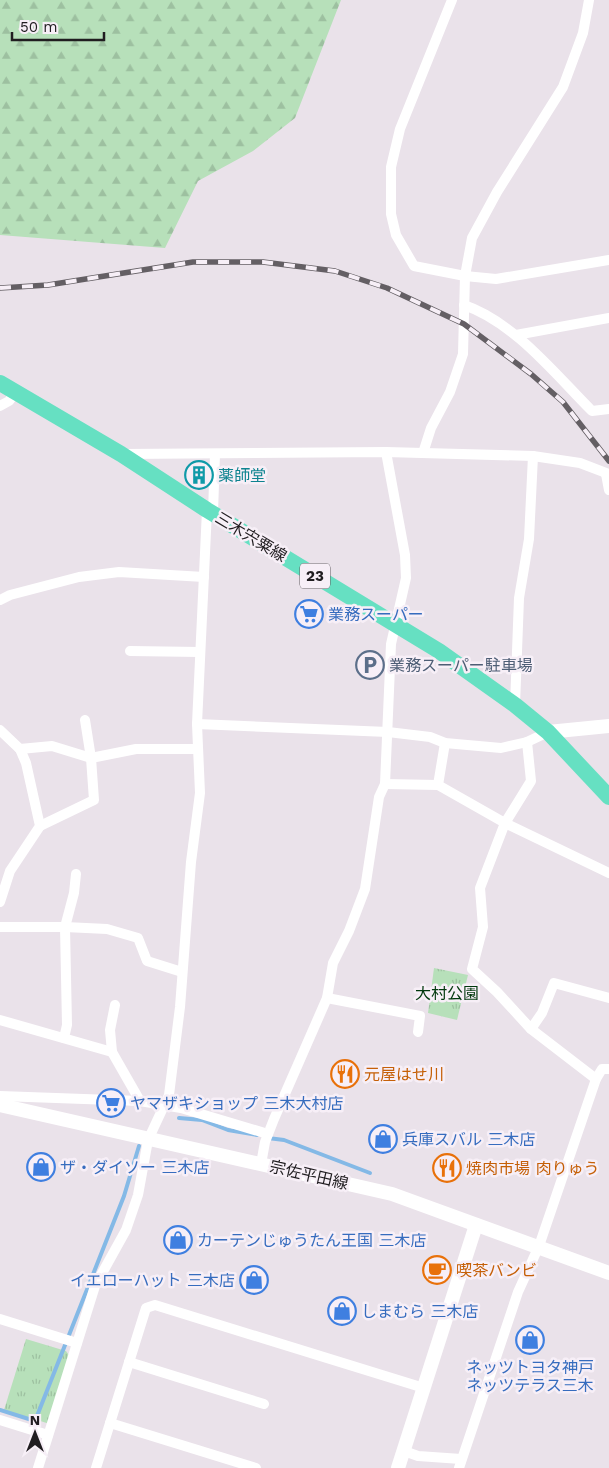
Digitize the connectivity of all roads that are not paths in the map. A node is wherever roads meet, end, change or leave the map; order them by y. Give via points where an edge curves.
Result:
1 (452, 0) edge
2 (589, 0) edge
3 (609, 260) edge
4 (465, 276) junction
5 (464, 305) junction
6 (609, 318) edge
7 (516, 335) junction
8 (0, 383) edge
9 (15, 393) junction
10 (0, 406) edge
11 (609, 409) edge
12 (386, 452) junction
13 (423, 453) junction
14 (121, 454) junction
15 (215, 454) junction
16 (533, 456) junction
17 (607, 474) edge
18 (609, 490) edge
19 (210, 512) junction
20 (204, 577) junction
21 (0, 600) edge
22 (395, 624) junction
23 (130, 651) dead end
24 (200, 652) junction
25 (515, 705) junction
26 (85, 720) dead end
27 (197, 724) junction
28 (609, 726) edge
29 (0, 732) edge
30 (388, 732) junction
31 (548, 732) junction
32 (528, 742) junction
33 (445, 743) junction
34 (20, 749) junction
35 (197, 749) junction
36 (91, 758) junction
37 (385, 784) junction
38 (438, 785) junction
39 (609, 797) edge
40 (505, 823) junction
41 (40, 826) junction
42 (76, 874) dead end
43 (609, 874) edge
44 (0, 902) edge
45 (0, 927) edge
46 (65, 927) junction
47 (182, 972) junction
48 (327, 998) junction
49 (609, 998) edge
50 (116, 1005) dead end
51 (0, 1020) edge
52 (531, 1028) junction
53 (418, 1032) dead end
54 (64, 1038) junction
55 (112, 1052) junction
56 (609, 1069) edge
57 (596, 1079) junction
58 (0, 1096) edge
59 (140, 1101) junction
60 (0, 1105) edge
61 (164, 1105) junction
62 (268, 1134) junction
63 (148, 1140) junction
64 (262, 1164) junction
65 (476, 1225) junction
66 (539, 1246) junction
67 (609, 1273) edge
68 (0, 1319) edge
69 (77, 1344) junction
70 (129, 1362) junction
71 (424, 1388) junction
72 (264, 1404) dead end
73 (0, 1420) edge
74 (110, 1423) junction
75 (48, 1435) junction
76 (404, 1451) junction
77 (460, 1463) edge
78 (38, 1468) edge
79 (96, 1468) edge
80 (256, 1468) edge
81 (398, 1468) edge

1 - 4 street via 400,129 391,167 391,214 396,235 414,266
2 - 4 street via 583,33 563,87 472,238
3 - 4 street via 496,279
4 - 5 street
5 - 7 street via 480,310
5 - 13 street via 462,354 450,392 431,428
6 - 7 street
7 - 11 street via 592,411
8 - 9 main road, 三木宍粟線 / 23
9 - 10 street
9 - 14 main road, 三木宍粟線 / 23
12 - 13 street
12 - 15 street
12 - 22 street via 406,578
13 - 16 street
14 - 15 street
14 - 19 main road, 三木宍粟線 / 23
15 - 19 street
16 - 17 street via 580,463
16 - 25 street via 529,539 519,598
17 - 18 street
19 - 20 street
19 - 22 main road, 三木宍粟線 / 23
20 - 21 street via 119,572 79,577
20 - 24 street
22 - 25 main road, 三木宍粟線 / 23
22 - 30 street via 391,644
23 - 24 street
24 - 27 street
25 - 31 main road, 三木宍粟線 / 23
26 - 36 street
27 - 30 street
27 - 35 street
28 - 31 main road
29 - 34 street
30 - 33 street via 430,737
30 - 37 street
31 - 32 street
31 - 39 main road, 三木宍粟線 / 23
32 - 33 street via 501,748
32 - 40 street via 531,781
33 - 38 street
34 - 36 street via 52,746
34 - 41 street
35 - 36 street via 136,749
35 - 47 street via 200,793
36 - 41 street via 94,800
37 - 38 street
37 - 48 street via 380,796 365,889 333,963
38 - 40 street
40 - 43 street
40 - 52 street via 480,888 483,927 472,969
41 - 44 street via 10,871
42 - 46 street
45 - 46 street
46 - 47 street via 106,929 138,938 147,961
46 - 54 street via 67,1025
47 - 61 street via 169,1095
48 - 53 street via 420,1016
48 - 62 street
49 - 52 street via 554,983 542,1013
50 - 55 street via 110,1030
51 - 54 street
52 - 57 street
54 - 55 street
55 - 59 street
56 - 57 street via 602,1069
57 - 66 street
58 - 59 street
59 - 61 street
60 - 63 main road, 宗佐平田線
61 - 62 street
61 - 63 street
62 - 64 street
63 - 64 main road, 宗佐平田線
63 - 69 street via 138,1196 126,1230 95,1286
64 - 65 main road, 宗佐平田線 via 392,1194
65 - 66 main road, 宗佐平田線
65 - 71 main road
66 - 67 main road, 宗佐平田線
66 - 77 street via 518,1292
68 - 69 street
69 - 75 street
70 - 71 street via 146,1308 155,1305
70 - 72 street
70 - 74 street
71 - 76 main road
73 - 75 street
74 - 79 street
74 - 80 street
75 - 78 street
76 - 77 street
76 - 81 main road

